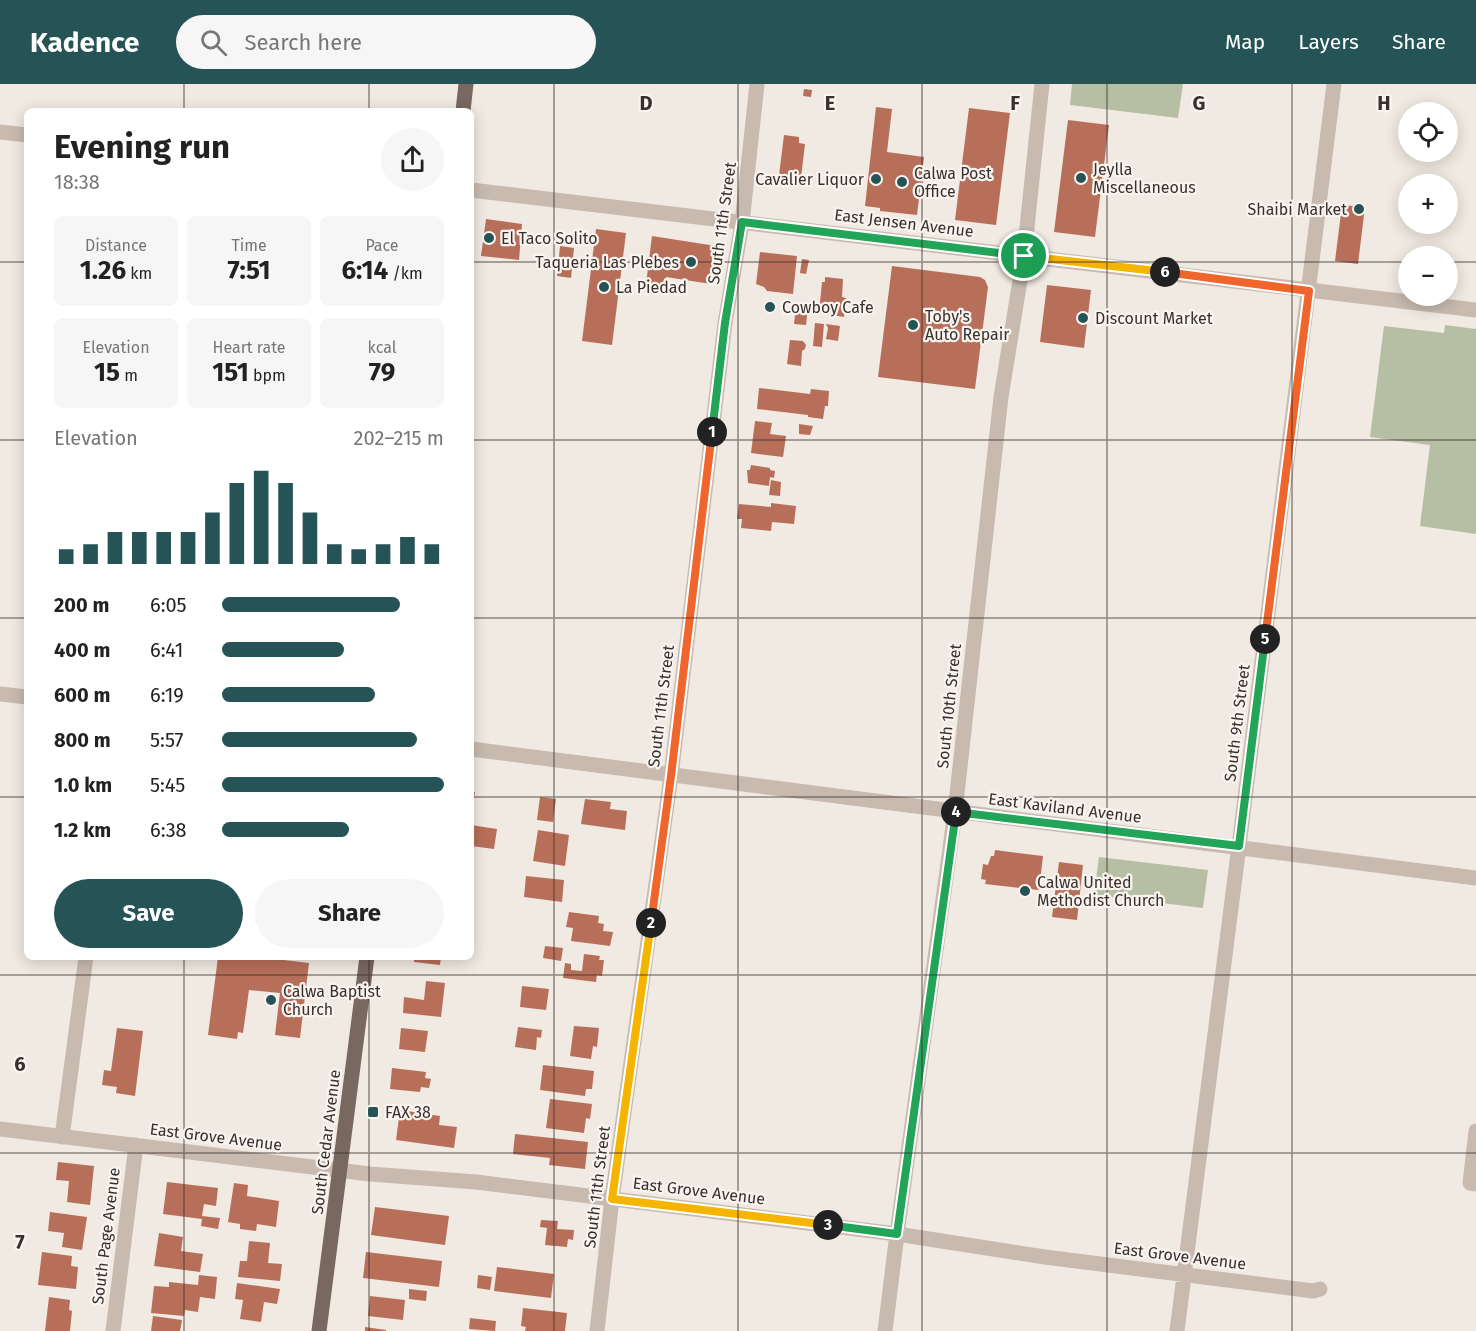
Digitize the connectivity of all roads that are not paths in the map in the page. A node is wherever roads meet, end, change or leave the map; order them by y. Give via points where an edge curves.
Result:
1 (466, 84) edge
2 (757, 84) edge
3 (1042, 84) edge
4 (1334, 84) edge
5 (463, 108) edge
6 (0, 132) edge
7 (24, 135) edge
8 (474, 190) edge
9 (742, 222) junction
10 (1024, 256) junction
11 (1309, 291) junction
12 (1476, 310) edge
13 (0, 694) edge
14 (24, 697) edge
15 (474, 749) edge
16 (671, 776) junction
17 (955, 812) junction
18 (1239, 846) junction
19 (1476, 878) edge
20 (86, 960) edge
21 (367, 960) edge
22 (0, 1129) edge
23 (1476, 1131) edge
24 (62, 1137) junction
25 (136, 1145) junction
26 (341, 1170) junction
27 (1473, 1184) edge
28 (612, 1199) junction
29 (897, 1234) junction
30 (1185, 1274) junction
31 (1320, 1289) dead end
32 (113, 1331) edge
33 (319, 1331) edge
34 (597, 1331) edge
35 (885, 1331) edge
36 (1176, 1331) edge

1 - 5 main road
2 - 9 street, South 11th Street
3 - 10 street, South 10th Street
4 - 11 street, South 9th Street
6 - 7 street
8 - 9 street, East Jensen Avenue
9 - 10 street, East Jensen Avenue
9 - 16 street, South 11th Street via 720,367
10 - 11 street, East Jensen Avenue
10 - 17 street, South 10th Street via 1000,397
11 - 12 street, East Jensen Avenue
11 - 18 street, South 9th Street
13 - 14 street
15 - 16 street, East Kaviland Avenue
16 - 17 street, East Kaviland Avenue
16 - 28 street, South 11th Street
17 - 18 street, East Kaviland Avenue
17 - 29 street, South 10th Street
18 - 19 street, East Kaviland Avenue
18 - 30 street, South 9th Street
20 - 24 street
21 - 26 main road, South Cedar Avenue
22 - 24 street, East Grove Avenue
23 - 27 street
24 - 25 street, East Grove Avenue
25 - 26 street, East Grove Avenue
25 - 32 street, South Page Avenue
26 - 28 street, East Grove Avenue
26 - 33 main road, South Cedar Avenue
28 - 29 street, East Grove Avenue
28 - 34 street, South 11th Street
29 - 30 street, East Grove Avenue
29 - 35 street, South 10th Street
30 - 31 street, East Grove Avenue
30 - 36 street, South 9th Street

